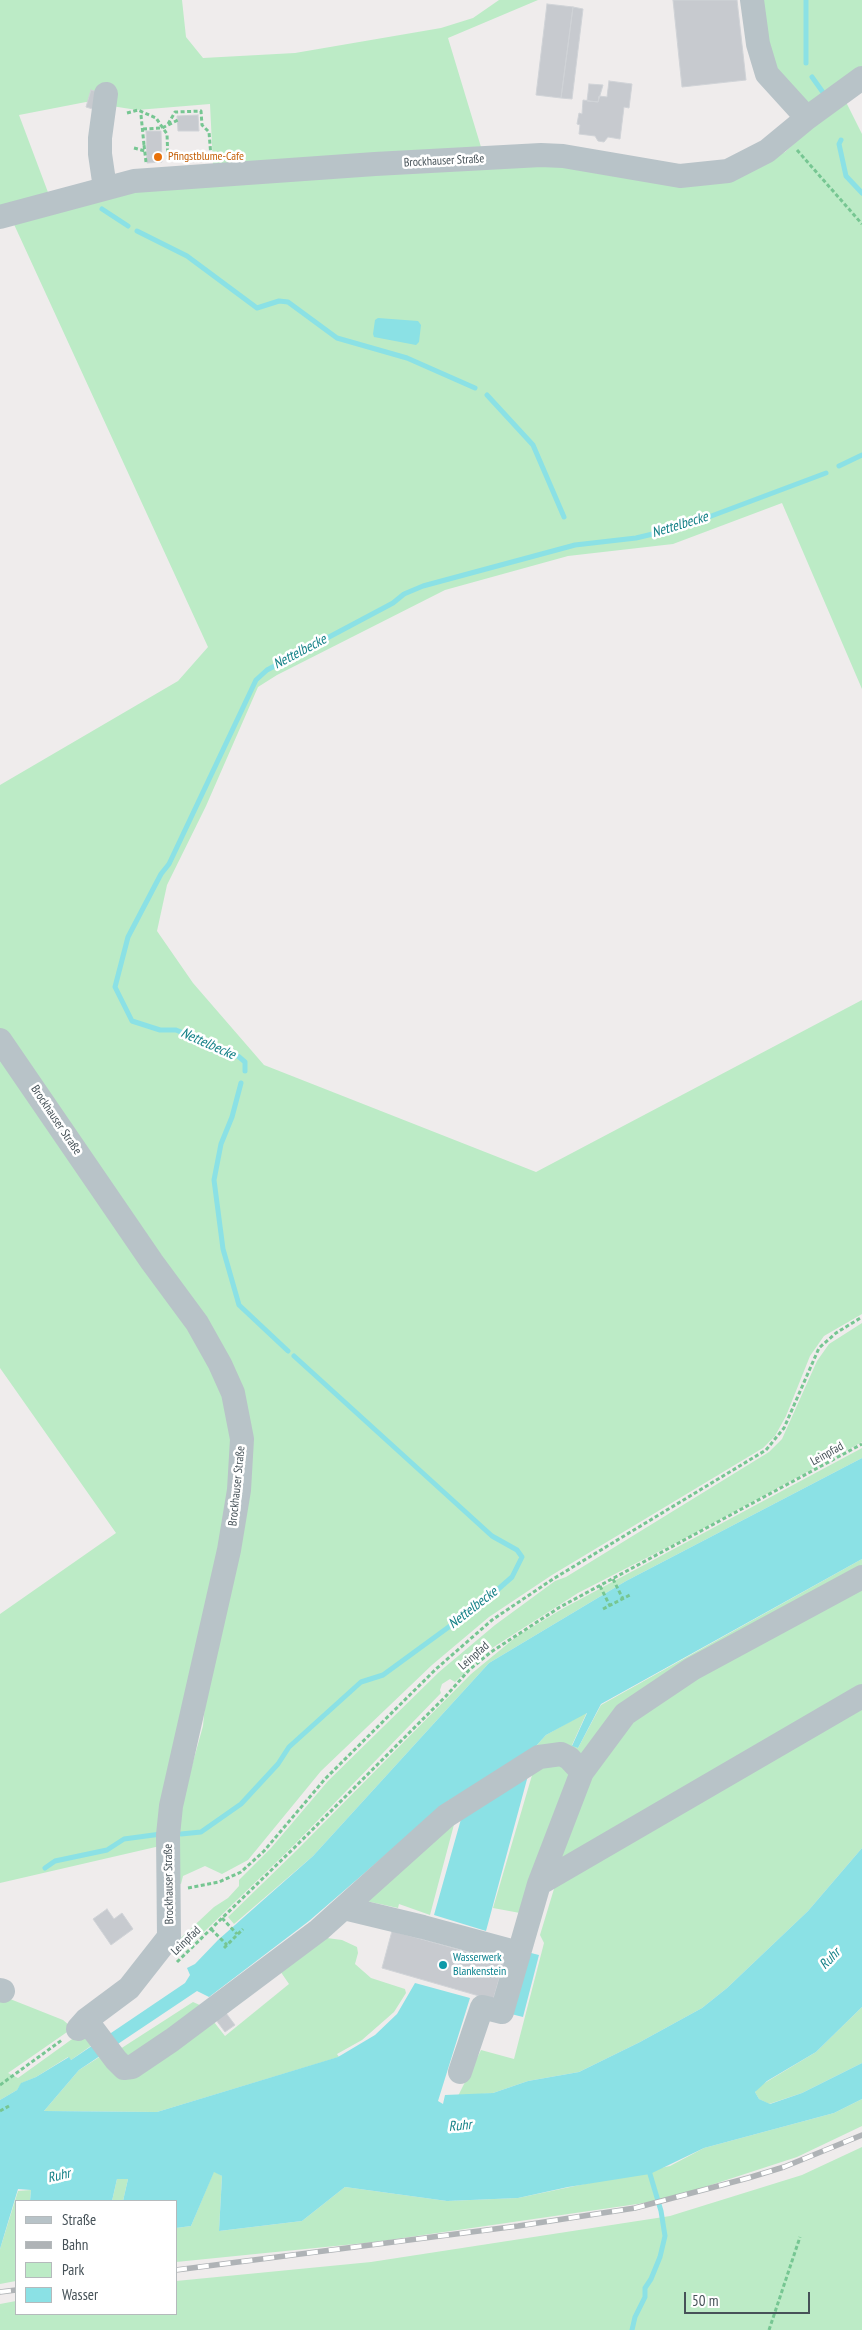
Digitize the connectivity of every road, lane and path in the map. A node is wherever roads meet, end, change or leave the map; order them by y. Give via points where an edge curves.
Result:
1 (752, 0) edge
2 (862, 78) edge
3 (106, 94) dead end
4 (127, 113) dead end
5 (140, 115) dead end
6 (807, 118) junction
7 (178, 120) dead end
8 (168, 124) junction
9 (162, 128) junction
10 (143, 129) junction
11 (209, 132) dead end
12 (786, 136) junction
13 (144, 145) dead end
14 (134, 148) dead end
15 (145, 152) dead end
16 (170, 178) junction
17 (105, 188) junction
18 (0, 217) edge
19 (862, 224) edge
20 (0, 1040) edge
21 (862, 1317) edge
22 (862, 1444) edge
23 (862, 1576) edge
24 (613, 1579) junction
25 (600, 1586) junction
26 (630, 1595) dead end
27 (624, 1599) junction
28 (610, 1606) junction
29 (603, 1609) dead end
30 (862, 1696) edge
31 (582, 1772) junction
32 (539, 1884) junction
33 (170, 1894) junction
34 (344, 1908) junction
35 (222, 1918) junction
36 (212, 1929) junction
37 (243, 1929) dead end
38 (237, 1934) junction
39 (519, 1953) junction
40 (162, 1963) junction
41 (93, 2034) junction
42 (460, 2072) dead end
43 (0, 2085) edge
44 (9, 2106) dead end
45 (1, 2109) edge
46 (800, 2237) dead end
47 (768, 2330) edge

1 - 6 street via 758,44 767,74
2 - 6 street, Brockhauser Straße
3 - 17 street via 100,138
4 - 9 path via 138,110 148,113
5 - 10 path
6 - 12 street, Brockhauser Straße
7 - 8 path
8 - 9 path
8 - 11 path via 175,112 201,111 202,125
9 - 10 path
9 - 16 path via 166,134
10 - 13 path
12 - 16 street, Brockhauser Straße via 767,151 728,170 680,176 541,155
12 - 19 path
14 - 15 path
16 - 17 street, Brockhauser Straße via 134,181
17 - 18 street, Brockhauser Straße
20 - 33 street, Brockhauser Straße via 197,1323 233,1393 238,1415 242,1439 239,1490 229,1550 171,1806 168,1835
21 - 33 path via 819,1348 784,1428 766,1450 553,1579 492,1620 436,1669 325,1779 264,1851 241,1872 219,1882
22 - 24 path, Leinpfad
23 - 31 street via 692,1669 625,1714
24 - 25 path, Leinpfad
24 - 27 path
25 - 28 path
25 - 35 path, Leinpfad via 514,1635 469,1670
26 - 27 path
27 - 28 path
28 - 29 path
30 - 32 street
31 - 32 street
31 - 34 street via 561,1754 539,1757 453,1812
32 - 39 street
33 - 40 street, Brockhauser Straße via 169,1937
34 - 39 street
34 - 41 street via 132,2067 124,2068
35 - 36 path, Leinpfad
35 - 38 path
36 - 38 path via 225,1946
36 - 40 path, Leinpfad
37 - 38 path
39 - 42 street via 502,2012 482,2007
40 - 41 street, Brockhauser Straße via 129,1988
41 - 43 path
44 - 45 path
46 - 47 path

